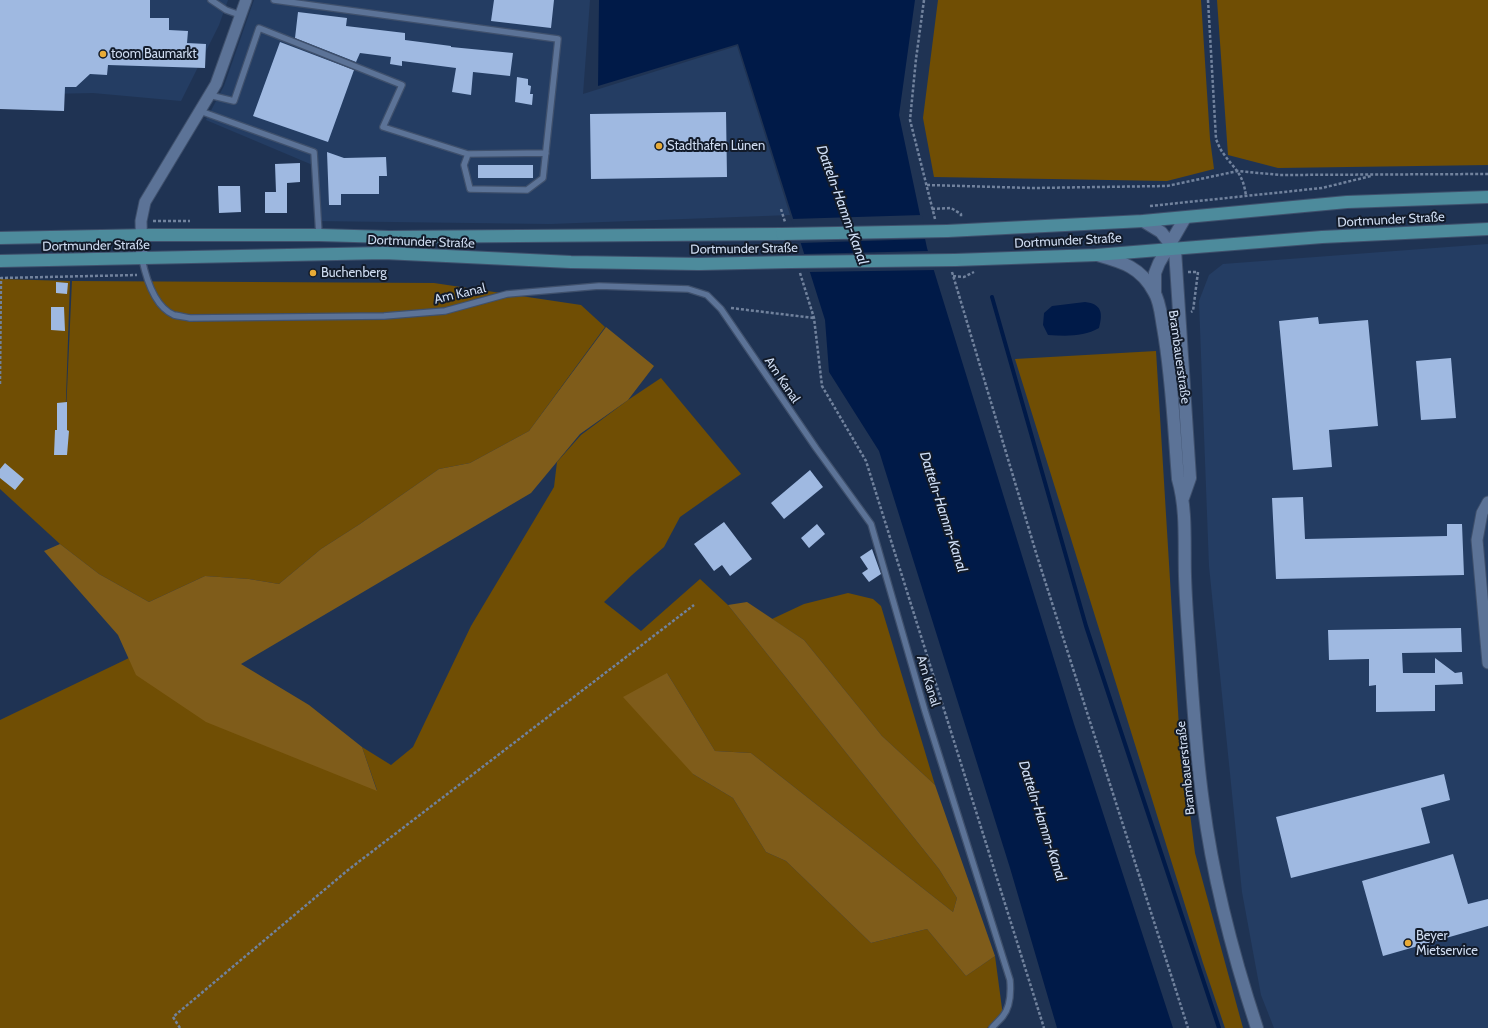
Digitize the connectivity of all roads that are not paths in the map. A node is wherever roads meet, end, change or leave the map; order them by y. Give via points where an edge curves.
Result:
1 (211, 0) edge
2 (246, 0) edge
3 (274, 0) edge
4 (240, 15) junction
5 (209, 95) junction
6 (200, 111) junction
7 (546, 153) junction
8 (468, 154) junction
9 (1488, 197) edge
10 (1185, 218) junction
11 (1143, 221) junction
12 (1488, 229) edge
13 (319, 235) junction
14 (140, 236) junction
15 (0, 238) edge
16 (1170, 248) junction
17 (1096, 255) junction
18 (142, 259) junction
19 (0, 261) edge
20 (1155, 292) junction
21 (1183, 498) junction
22 (1488, 502) edge
23 (1488, 662) edge
24 (992, 1028) edge
25 (1257, 1028) edge

1 - 4 lane
2 - 4 street
3 - 7 lane via 558,39
4 - 5 street via 216,84
5 - 6 street
5 - 8 lane via 234,101 259,28 402,85 383,127
6 - 13 lane via 314,152
6 - 14 street via 145,202
7 - 8 lane
7 - 8 lane via 544,178 527,190 470,189 464,165
9 - 10 main road, Dortmunder Straße via 1347,202
10 - 11 main road, Dortmunder Straße
10 - 16 main road
11 - 13 main road, Dortmunder Straße, bridge via 947,230 784,229
11 - 16 main road via 1161,232
12 - 16 main road, Dortmunder Straße
13 - 14 main road, Dortmunder Straße
14 - 15 main road, Dortmunder Straße
14 - 18 street
16 - 17 main road, Dortmunder Straße
16 - 20 main road via 1156,273
16 - 21 main road, Brambauerstraße via 1190,478
17 - 18 main road, Dortmunder Straße, bridge via 794,264 571,262 384,253
17 - 20 main road, Brambauerstraße via 1135,269
18 - 19 main road, Dortmunder Straße
18 - 24 lane, Am Kanal via 151,290 160,303 173,314 190,318 384,316 445,311 507,294 599,286 688,289 707,295 721,309 871,524 925,711 1010,980 1011,995 1004,1016
20 - 21 main road, Brambauerstraße via 1167,350 1178,479
21 - 25 main road, Brambauerstraße via 1185,584 1203,802 1227,927
22 - 23 street via 1482,513 1477,540

